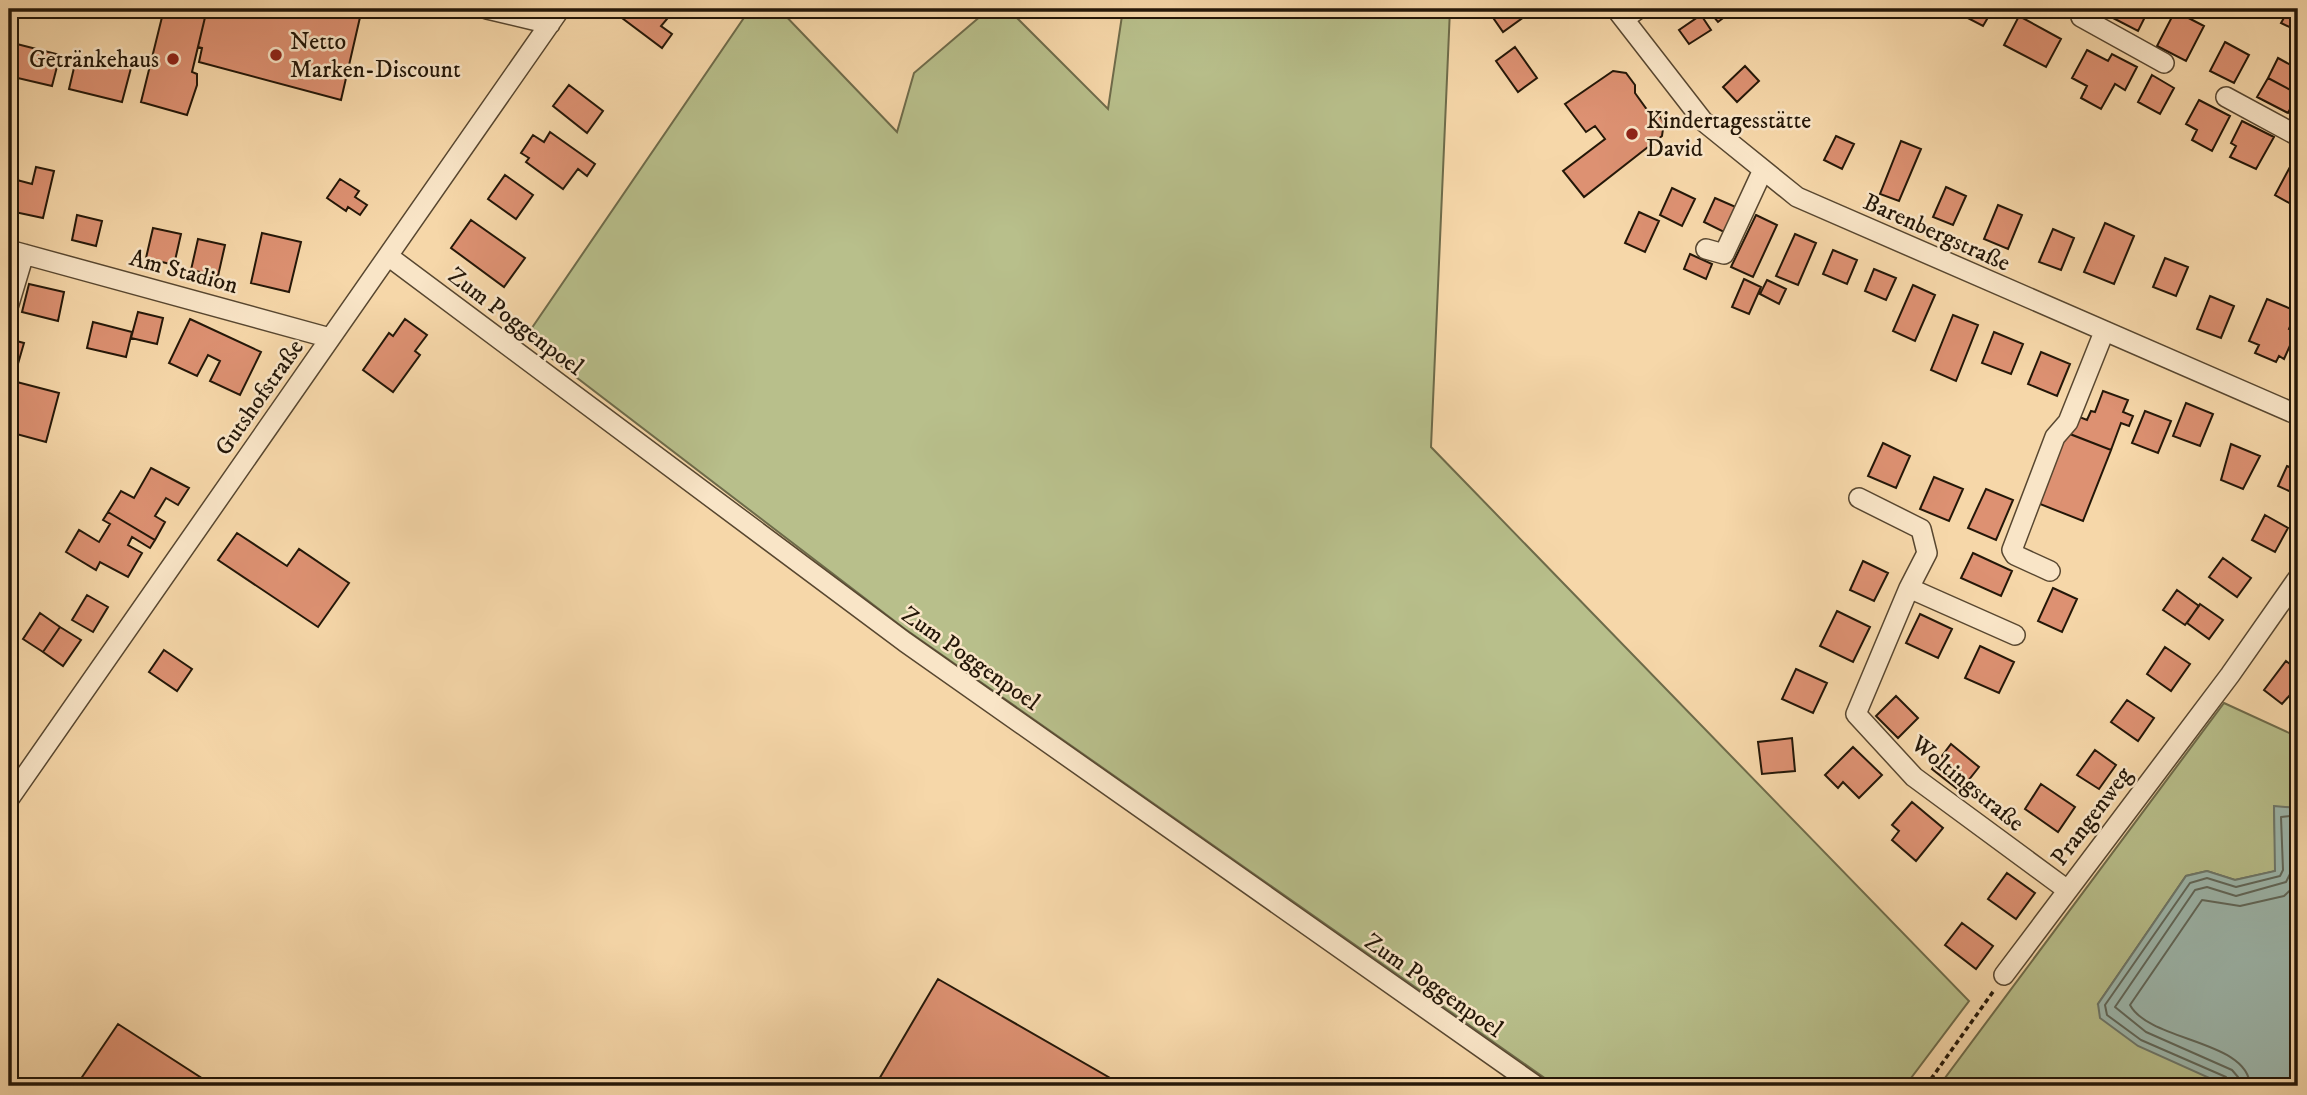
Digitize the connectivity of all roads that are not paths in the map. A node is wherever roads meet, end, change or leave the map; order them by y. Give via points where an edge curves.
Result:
1 (487, 9) edge
2 (1626, 12) edge
3 (2077, 12) edge
4 (555, 16) edge
5 (2164, 63) dead end
6 (2226, 97) dead end
7 (2298, 136) edge
8 (1762, 172) junction
9 (1706, 249) dead end
10 (16, 252) edge
11 (388, 256) junction
12 (9, 304) edge
13 (2104, 332) junction
14 (330, 338) junction
15 (2298, 415) edge
16 (1859, 498) dead end
17 (2050, 571) dead end
18 (2298, 578) edge
19 (1909, 588) junction
20 (2015, 635) dead end
21 (9, 799) edge
22 (2066, 889) junction
23 (2004, 975) road end
24 (1536, 1086) edge

1 - 4 street, Gutshofstraße
2 - 8 street, Barenbergstraße via 1703,121
3 - 5 street
4 - 11 street, Gutshofstraße
6 - 7 street
8 - 9 street via 1724,254
8 - 13 street, Barenbergstraße via 1797,197
10 - 12 street, Am Stadion
10 - 14 street, Am Stadion
11 - 14 street, Gutshofstraße
11 - 24 street, Zum Poggenpoel via 905,642
13 - 15 street, Barenbergstraße
13 - 17 street via 2068,422 2055,437 2012,550
14 - 21 street, Gutshofstraße
16 - 19 street, Woltingstraße via 1921,529 1927,553
18 - 22 street, Prangenweg
19 - 20 street
19 - 22 street, Woltingstraße via 1856,714 1914,777
22 - 23 street, Prangenweg

